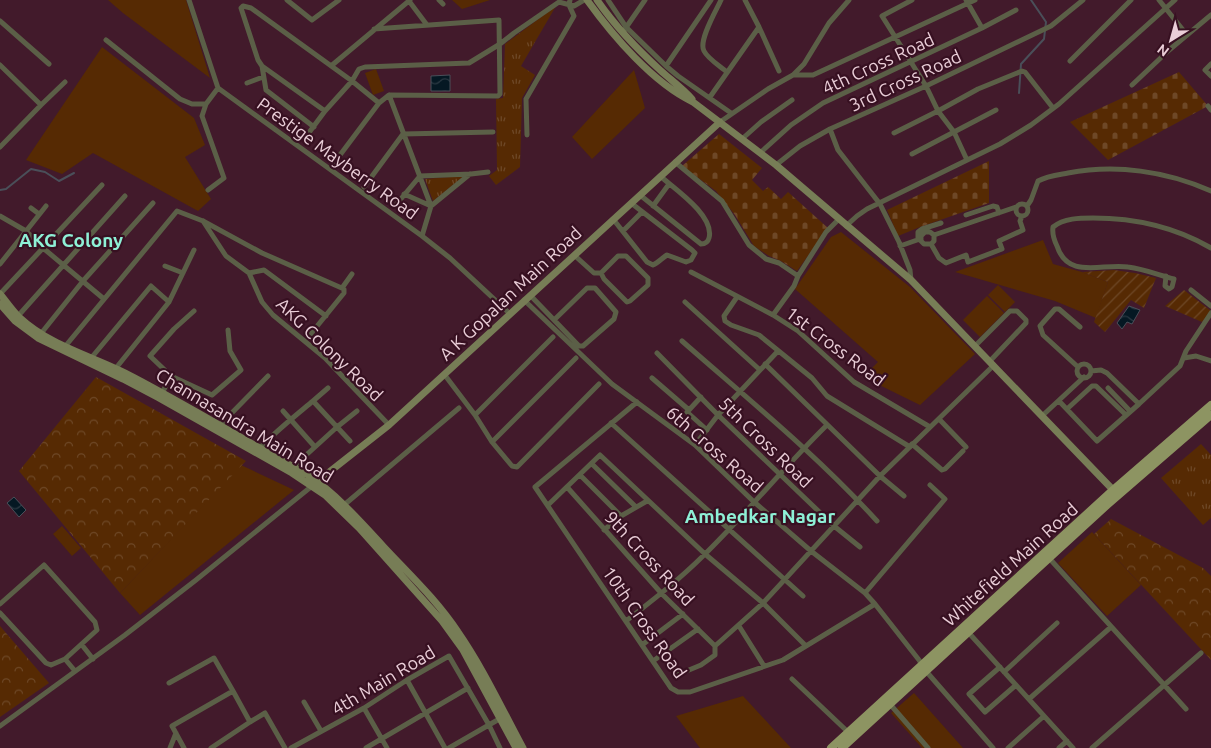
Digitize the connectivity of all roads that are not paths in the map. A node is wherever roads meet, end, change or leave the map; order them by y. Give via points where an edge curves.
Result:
1 (189, 0) edge
2 (287, 0) edge
3 (339, 0) edge
4 (409, 0) edge
5 (585, 0) edge
6 (597, 0) edge
7 (608, 0) edge
8 (645, 0) edge
9 (711, 0) edge
10 (721, 0) edge
11 (745, 0) edge
12 (849, 0) edge
13 (912, 0) edge
14 (975, 0) edge
15 (1083, 0) edge
16 (1131, 0) edge
17 (1159, 0) edge
18 (1175, 0) edge
19 (569, 2) edge
20 (967, 2) edge
21 (1166, 8) junction
22 (1016, 10) dead end
23 (1211, 15) edge
24 (0, 21) edge
25 (427, 25) junction
26 (759, 27) junction
27 (982, 28) junction
28 (374, 29) junction
29 (621, 32) junction
30 (1187, 35) junction
31 (895, 37) junction
32 (106, 40) dead end
33 (500, 44) junction
34 (799, 58) dead end
35 (1070, 60) dead end
36 (910, 62) junction
37 (49, 64) dead end
38 (804, 64) junction
39 (1211, 64) edge
40 (0, 65) edge
41 (262, 66) junction
42 (331, 66) junction
43 (666, 66) junction
44 (779, 71) dead end
45 (727, 72) junction
46 (793, 74) junction
47 (1211, 76) edge
48 (263, 78) junction
49 (352, 81) junction
50 (65, 82) dead end
51 (247, 83) dead end
52 (1132, 85) dead end
53 (926, 86) junction
54 (218, 88) junction
55 (388, 95) junction
56 (710, 97) junction
57 (792, 100) dead end
58 (379, 103) junction
59 (206, 104) junction
60 (41, 106) junction
61 (1053, 108) junction
62 (996, 110) dead end
63 (325, 111) junction
64 (938, 111) junction
65 (731, 113) junction
66 (720, 122) junction
67 (314, 127) junction
68 (830, 129) junction
69 (493, 132) dead end
70 (954, 132) junction
71 (894, 133) dead end
72 (404, 134) junction
73 (527, 135) dead end
74 (305, 138) dead end
75 (742, 139) junction
76 (0, 147) edge
77 (760, 153) junction
78 (912, 154) dead end
79 (967, 160) junction
80 (676, 162) junction
81 (334, 163) dead end
82 (776, 165) junction
83 (488, 172) dead end
84 (471, 174) junction
85 (420, 176) junction
86 (660, 176) junction
87 (670, 184) junction
88 (102, 185) dead end
89 (364, 187) dead end
90 (208, 190) dead end
91 (1211, 191) edge
92 (404, 194) junction
93 (640, 195) junction
94 (125, 196) dead end
95 (153, 203) dead end
96 (631, 203) junction
97 (880, 204) junction
98 (46, 206) dead end
99 (395, 206) dead end
100 (431, 206) junction
101 (653, 206) junction
102 (1027, 206) junction
103 (1016, 207) junction
104 (31, 208) dead end
105 (642, 212) junction
106 (999, 213) junction
107 (39, 214) junction
108 (966, 215) dead end
109 (0, 216) edge
110 (1022, 216) junction
111 (613, 219) junction
112 (839, 220) junction
113 (203, 221) junction
114 (941, 223) dead end
115 (846, 226) junction
116 (26, 231) junction
117 (623, 231) junction
118 (934, 235) junction
119 (422, 236) junction
120 (919, 239) junction
121 (930, 244) junction
122 (900, 246) junction
123 (43, 248) junction
124 (1211, 248) edge
125 (194, 250) dead end
126 (574, 255) junction
127 (0, 264) edge
128 (63, 265) junction
129 (165, 266) dead end
130 (691, 272) dead end
131 (248, 273) junction
132 (601, 273) junction
133 (182, 274) junction
134 (352, 274) dead end
135 (798, 276) junction
136 (1166, 276) dead end
137 (911, 280) junction
138 (84, 282) junction
139 (342, 288) junction
140 (1191, 290) dead end
141 (0, 294) edge
142 (527, 297) junction
143 (737, 297) junction
144 (104, 299) junction
145 (169, 302) junction
146 (685, 302) dead end
147 (0, 304) edge
148 (1211, 306) edge
149 (194, 311) dead end
150 (509, 313) junction
151 (1211, 313) edge
152 (773, 315) junction
153 (18, 316) junction
154 (326, 316) junction
155 (554, 320) junction
156 (1080, 327) dead end
157 (228, 330) dead end
158 (39, 336) junction
159 (553, 337) dead end
160 (305, 341) junction
161 (682, 341) dead end
162 (975, 346) junction
163 (64, 348) junction
164 (778, 350) junction
165 (657, 352) dead end
166 (92, 357) junction
167 (576, 358) dead end
168 (1184, 358) junction
169 (1211, 362) edge
170 (992, 363) junction
171 (765, 364) junction
172 (1078, 367) junction
173 (116, 368) junction
174 (760, 370) junction
175 (1090, 371) junction
176 (444, 374) junction
177 (171, 376) junction
178 (268, 376) dead end
179 (1084, 377) junction
180 (652, 378) dead end
181 (599, 384) dead end
182 (328, 388) dead end
183 (1108, 388) dead end
184 (740, 392) junction
185 (161, 395) junction
186 (701, 397) junction
187 (313, 401) junction
188 (1059, 401) junction
189 (637, 402) junction
190 (1139, 404) junction
191 (1211, 406) edge
192 (459, 408) dead end
193 (689, 410) junction
194 (1067, 410) junction
195 (283, 411) dead end
196 (358, 411) dead end
197 (1128, 413) junction
198 (475, 415) junction
199 (718, 415) junction
200 (1211, 415) edge
201 (1042, 416) junction
202 (939, 418) junction
203 (291, 420) junction
204 (611, 423) junction
205 (220, 425) junction
206 (389, 425) junction
207 (828, 425) junction
208 (930, 427) junction
209 (337, 428) junction
210 (707, 430) junction
211 (350, 441) dead end
212 (492, 442) junction
213 (695, 445) junction
214 (911, 445) junction
215 (315, 447) junction
216 (260, 448) junction
217 (804, 448) junction
218 (592, 464) junction
219 (293, 467) junction
220 (780, 474) junction
221 (580, 475) junction
222 (880, 476) junction
223 (314, 484) junction
224 (930, 485) dead end
225 (567, 487) junction
226 (1115, 493) junction
227 (904, 496) dead end
228 (858, 500) junction
229 (647, 501) junction
230 (753, 501) junction
231 (344, 505) junction
232 (548, 505) junction
233 (636, 508) junction
234 (621, 516) junction
235 (877, 521) dead end
236 (834, 526) junction
237 (729, 528) junction
238 (604, 530) junction
239 (860, 547) dead end
240 (811, 550) junction
241 (704, 554) junction
242 (1049, 558) junction
243 (785, 578) junction
244 (865, 593) junction
245 (662, 594) junction
246 (803, 596) dead end
247 (763, 603) junction
248 (0, 604) edge
249 (875, 604) junction
250 (0, 613) edge
251 (683, 614) junction
252 (626, 621) junction
253 (1057, 623) dead end
254 (739, 626) junction
255 (1111, 627) junction
256 (698, 629) junction
257 (968, 632) junction
258 (642, 644) junction
259 (82, 645) junction
260 (716, 646) junction
261 (806, 646) junction
262 (1201, 653) dead end
263 (93, 658) junction
264 (65, 659) junction
265 (471, 659) junction
266 (653, 661) junction
267 (764, 666) junction
268 (923, 668) junction
269 (1002, 669) junction
270 (75, 672) junction
271 (677, 674) dead end
272 (792, 679) dead end
273 (407, 680) junction
274 (170, 683) dead end
275 (1163, 684) junction
276 (1016, 685) junction
277 (468, 688) junction
278 (233, 691) junction
279 (1029, 699) junction
280 (304, 702) dead end
281 (889, 704) junction
282 (364, 708) junction
283 (1186, 709) dead end
284 (426, 713) junction
285 (1044, 716) junction
286 (501, 718) junction
287 (250, 722) junction
288 (490, 724) junction
289 (0, 726) edge
290 (321, 732) junction
291 (848, 732) junction
292 (176, 733) junction
293 (381, 739) junction
294 (1067, 741) junction
295 (170, 748) edge
296 (184, 748) edge
297 (211, 748) edge
298 (285, 748) edge
299 (291, 748) edge
300 (366, 748) edge
301 (387, 748) edge
302 (447, 748) edge
303 (500, 748) edge
304 (516, 748) edge
305 (523, 748) edge
306 (831, 748) edge
307 (842, 748) edge
308 (928, 748) edge
309 (994, 748) edge
310 (1008, 748) edge
311 (1059, 748) edge
312 (1073, 748) edge
313 (1092, 748) edge

1 - 54 street
2 - 3 street via 312,20
4 - 25 street
4 - 28 street
5 - 19 street via 574,6
5 - 29 main road
6 - 29 main road
7 - 29 street
8 - 29 street
9 - 43 street
10 - 45 street via 702,45 704,52
11 - 26 street
12 - 38 street via 829,23
13 - 31 street via 882,16
14 - 20 street
15 - 53 street, 3rd Cross Road via 1051,26
16 - 35 street
17 - 21 street
18 - 21 street
19 - 33 street via 560,2
19 - 73 street via 574,16 526,99
20 - 27 street
20 - 31 street
21 - 30 street
21 - 61 street
22 - 27 street, 4th Cross Road
23 - 30 street
24 - 37 street
25 - 28 street
25 - 33 street via 498,20
26 - 44 street
26 - 45 street
27 - 36 street, 4th Cross Road
28 - 42 street
29 - 43 street
29 - 66 main road via 694,102
30 - 52 street
31 - 36 street
31 - 46 street via 812,75
32 - 59 street via 184,101
33 - 49 street via 469,63 365,67 359,69
33 - 55 street via 498,96
34 - 38 street
36 - 53 street
36 - 77 street, 4th Cross Road via 823,103
38 - 46 street
39 - 47 street via 1205,70
40 - 60 street
41 - 42 street via 243,6 251,8
41 - 48 street
41 - 63 street
42 - 49 street
43 - 56 street
45 - 56 street
46 - 65 street
48 - 51 street
48 - 67 street via 266,90
49 - 58 street
49 - 63 street
50 - 60 street
53 - 64 street
53 - 68 street, 3rd Cross Road
54 - 59 street
54 - 119 street, Prestige Mayberry Road
55 - 58 street
55 - 72 street
56 - 65 street
57 - 75 street
58 - 81 street
59 - 90 street via 202,116 224,178
60 - 76 street
61 - 64 street via 1025,72 1017,72
61 - 79 street via 1000,144
62 - 70 street
63 - 67 street
64 - 70 street
64 - 71 street
65 - 66 street
66 - 75 main road
66 - 80 main road, A K Gopalan Main Road
67 - 74 street
68 - 82 street, 3rd Cross Road
68 - 97 street via 838,150
69 - 72 street
70 - 78 street
70 - 79 street
72 - 85 street
72 - 89 street
75 - 77 main road
77 - 82 main road
79 - 97 street
80 - 86 main road, A K Gopalan Main Road
80 - 135 street via 722,201 749,245 766,259 779,263
82 - 112 main road
83 - 84 street
84 - 85 street
84 - 100 street
85 - 92 street
85 - 100 street
86 - 87 street
86 - 93 main road, A K Gopalan Main Road
87 - 101 street
87 - 101 street via 706,218 709,240 701,244
88 - 123 street
91 - 102 street via 1149,172 1099,170 1044,178 1038,181
92 - 99 street
92 - 100 street
93 - 96 main road, A K Gopalan Main Road
93 - 101 street
94 - 128 street
95 - 138 street
96 - 105 street
96 - 111 main road, A K Gopalan Main Road
97 - 115 street via 864,211
97 - 122 street
98 - 107 street
100 - 119 street
102 - 103 street via 1021,204
102 - 110 street via 1028,212
103 - 106 street
103 - 110 street via 1016,213
104 - 107 street
105 - 117 street
105 - 117 street via 692,250 695,253 691,260 686,262 667,255 653,265 647,262
106 - 108 street via 993,206
106 - 118 street
107 - 116 street
109 - 116 street
110 - 121 street via 1023,230 999,241 1002,249 968,262 966,254 946,263
111 - 117 street
111 - 126 main road, A K Gopalan Main Road
112 - 115 main road
112 - 135 street via 826,232
113 - 131 street, AKG Colony Road via 226,256
113 - 139 street via 262,253
113 - 144 street via 177,210
114 - 120 street via 922,229 918,232
115 - 137 main road
116 - 123 street
116 - 127 street
118 - 120 street via 925,232
118 - 121 street
119 - 150 street, Prestige Mayberry Road
120 - 121 street
120 - 122 street
122 - 137 street
123 - 128 street
123 - 141 street
124 - 136 street via 1182,233 1117,218 1084,218 1064,221 1053,227 1059,252 1069,264 1085,268 1128,267
125 - 133 street
126 - 132 street via 594,273
126 - 142 main road, A K Gopalan Main Road
128 - 138 street
128 - 153 street
129 - 133 street
130 - 143 street, 1st Cross Road
131 - 154 street via 264,270
131 - 160 street, AKG Colony Road via 272,315
132 - 132 street via 627,302 648,285 648,278 626,256 618,256
133 - 145 street
134 - 139 street
135 - 152 street
137 - 162 main road
138 - 144 street
138 - 158 street
139 - 154 street via 344,294
140 - 148 street
141 - 153 main road, Channasandra Main Road
142 - 150 main road, A K Gopalan Main Road
142 - 155 street
142 - 189 street, 6th Cross Road via 612,384
143 - 152 street, 1st Cross Road
143 - 164 street via 724,316 725,321 759,335
144 - 163 street
145 - 166 street via 151,286
145 - 173 street
146 - 174 street
147 - 158 main road, Channasandra Main Road via 15,321
149 - 177 street via 150,356
150 - 176 main road, A K Gopalan Main Road
151 - 168 street
152 - 208 street, 1st Cross Road via 798,331 854,382
153 - 158 main road, Channasandra Main Road
154 - 160 street
155 - 155 street via 579,346 583,346 614,318 616,312 592,287 587,288
156 - 172 street via 1059,309 1055,309 1040,326 1043,335
157 - 177 street via 230,351 241,370 212,395
158 - 163 main road, Channasandra Main Road
159 - 198 street
160 - 206 street, AKG Colony Road
161 - 184 street
162 - 170 main road
162 - 170 street via 1010,311 1017,311 1026,323
163 - 166 main road, Channasandra Main Road
163 - 185 main road, Channasandra Main Road
164 - 171 street
164 - 214 street via 812,378 827,396
165 - 186 street, 5th Cross Road
166 - 173 main road, Channasandra Main Road
167 - 212 street
168 - 169 street via 1196,356
168 - 190 street via 1180,366
170 - 201 main road
170 - 202 street
171 - 174 street
171 - 207 street
172 - 175 street via 1086,364
172 - 179 street via 1078,374
173 - 185 main road, Channasandra Main Road
174 - 184 street
175 - 179 street
175 - 190 street via 1107,373
176 - 198 street
176 - 206 main road, A K Gopalan Main Road
177 - 185 street
178 - 205 street
179 - 188 street
180 - 193 street
181 - 212 street via 517,467 512,466
182 - 187 street
183 - 197 street
184 - 199 street
184 - 217 street
185 - 205 main road, Channasandra Main Road
185 - 223 main road, Channasandra Main Road
186 - 193 street
186 - 199 street, 5th Cross Road
187 - 203 street
187 - 209 street
188 - 194 street
188 - 201 street
189 - 204 street
189 - 213 street, 6th Cross Road
190 - 197 street
191 - 226 main road, Whitefield Main Road
192 - 231 street
193 - 210 street via 687,412
194 - 197 street via 1092,386 1096,386
194 - 197 street via 1098,441
195 - 203 street
196 - 209 street
198 - 212 street
199 - 210 street
199 - 220 street, 5th Cross Road
200 - 226 main road, Whitefield Main Road
201 - 226 main road
202 - 208 street
202 - 214 street via 965,449 945,469 942,470
203 - 215 street
203 - 216 street
204 - 232 street, 10th Cross Road via 535,487
204 - 237 street
205 - 216 main road, Channasandra Main Road
206 - 223 main road, A K Gopalan Main Road
207 - 217 street
207 - 222 street
208 - 214 street
209 - 211 street
209 - 215 street
210 - 213 street
213 - 230 street, 6th Cross Road
214 - 222 street
215 - 219 street
216 - 219 main road, Channasandra Main Road
217 - 220 street
217 - 228 street
218 - 221 street
218 - 229 street via 600,455
218 - 233 street
219 - 223 main road, Channasandra Main Road
220 - 230 street
220 - 236 street, 5th Cross Road
221 - 225 street
221 - 234 street
222 - 227 street
222 - 228 street
223 - 231 main road, Channasandra Main Road
223 - 263 street
223 - 265 main road, Channasandra Main Road via 432,608
224 - 244 street via 945,499
225 - 232 street
225 - 238 street, 9th Cross Road
226 - 242 main road, Whitefield Main Road
226 - 268 main road, Whitefield Main Road
228 - 235 street
228 - 236 street
229 - 233 street
229 - 241 street
230 - 237 street
230 - 240 street, 6th Cross Road
231 - 265 main road, Channasandra Main Road via 436,604 457,630
232 - 252 street, 10th Cross Road
233 - 234 street
234 - 238 street
236 - 239 street, 5th Cross Road
236 - 240 street
237 - 241 street
237 - 243 street
238 - 245 street, 9th Cross Road
240 - 243 street
240 - 244 street, 6th Cross Road
241 - 245 street
241 - 247 street
242 - 255 street
242 - 257 main road, Whitefield Main Road
243 - 246 street
243 - 247 street
244 - 249 street, 6th Cross Road
245 - 251 street, 9th Cross Road
245 - 252 street
247 - 254 street
247 - 261 street
248 - 259 street via 42,566 46,566 97,624 97,630
249 - 261 street, 10th Cross Road
249 - 268 street, 6th Cross Road
250 - 264 street via 46,663 54,665
251 - 256 street, 9th Cross Road
251 - 258 street
252 - 258 street, 10th Cross Road
253 - 269 street
254 - 260 street
254 - 267 street
255 - 275 street
255 - 279 street
256 - 260 street, 9th Cross Road
256 - 266 street
257 - 268 main road, Whitefield Main Road
257 - 269 street
258 - 266 street, 10th Cross Road
259 - 263 street
259 - 264 street
260 - 271 street via 715,655 707,662
261 - 267 street, 10th Cross Road via 783,660
262 - 275 street
263 - 270 street
264 - 270 street
265 - 286 main road, Channasandra Main Road
265 - 305 main road, Channasandra Main Road
266 - 267 street, 10th Cross Road via 671,688 683,693
268 - 281 main road, Whitefield Main Road
268 - 291 main road, Whitefield Main Road
268 - 309 street, 6th Cross Road
269 - 276 street
269 - 276 street via 969,694 985,712
270 - 289 street
272 - 291 street
273 - 277 street, 4th Main Road via 449,656
273 - 282 street, 4th Main Road
273 - 284 street
274 - 278 street via 214,658
275 - 283 street
275 - 313 street
276 - 279 street
277 - 284 street
277 - 288 street, 4th Main Road
278 - 287 street
278 - 292 street via 172,726
279 - 285 street
280 - 290 street
281 - 307 main road, Whitefield Main Road
281 - 308 street
282 - 290 street, 4th Main Road
282 - 293 street
284 - 293 street
284 - 302 street
285 - 294 street
285 - 310 street
286 - 288 street
286 - 304 main road, Channasandra Main Road
287 - 297 street
287 - 298 street via 265,713
288 - 302 street
288 - 303 street, 4th Main Road
290 - 299 street, 4th Main Road
291 - 306 main road, Whitefield Main Road
292 - 295 street
292 - 296 street
293 - 300 street
293 - 301 street
294 - 311 street
294 - 312 street

